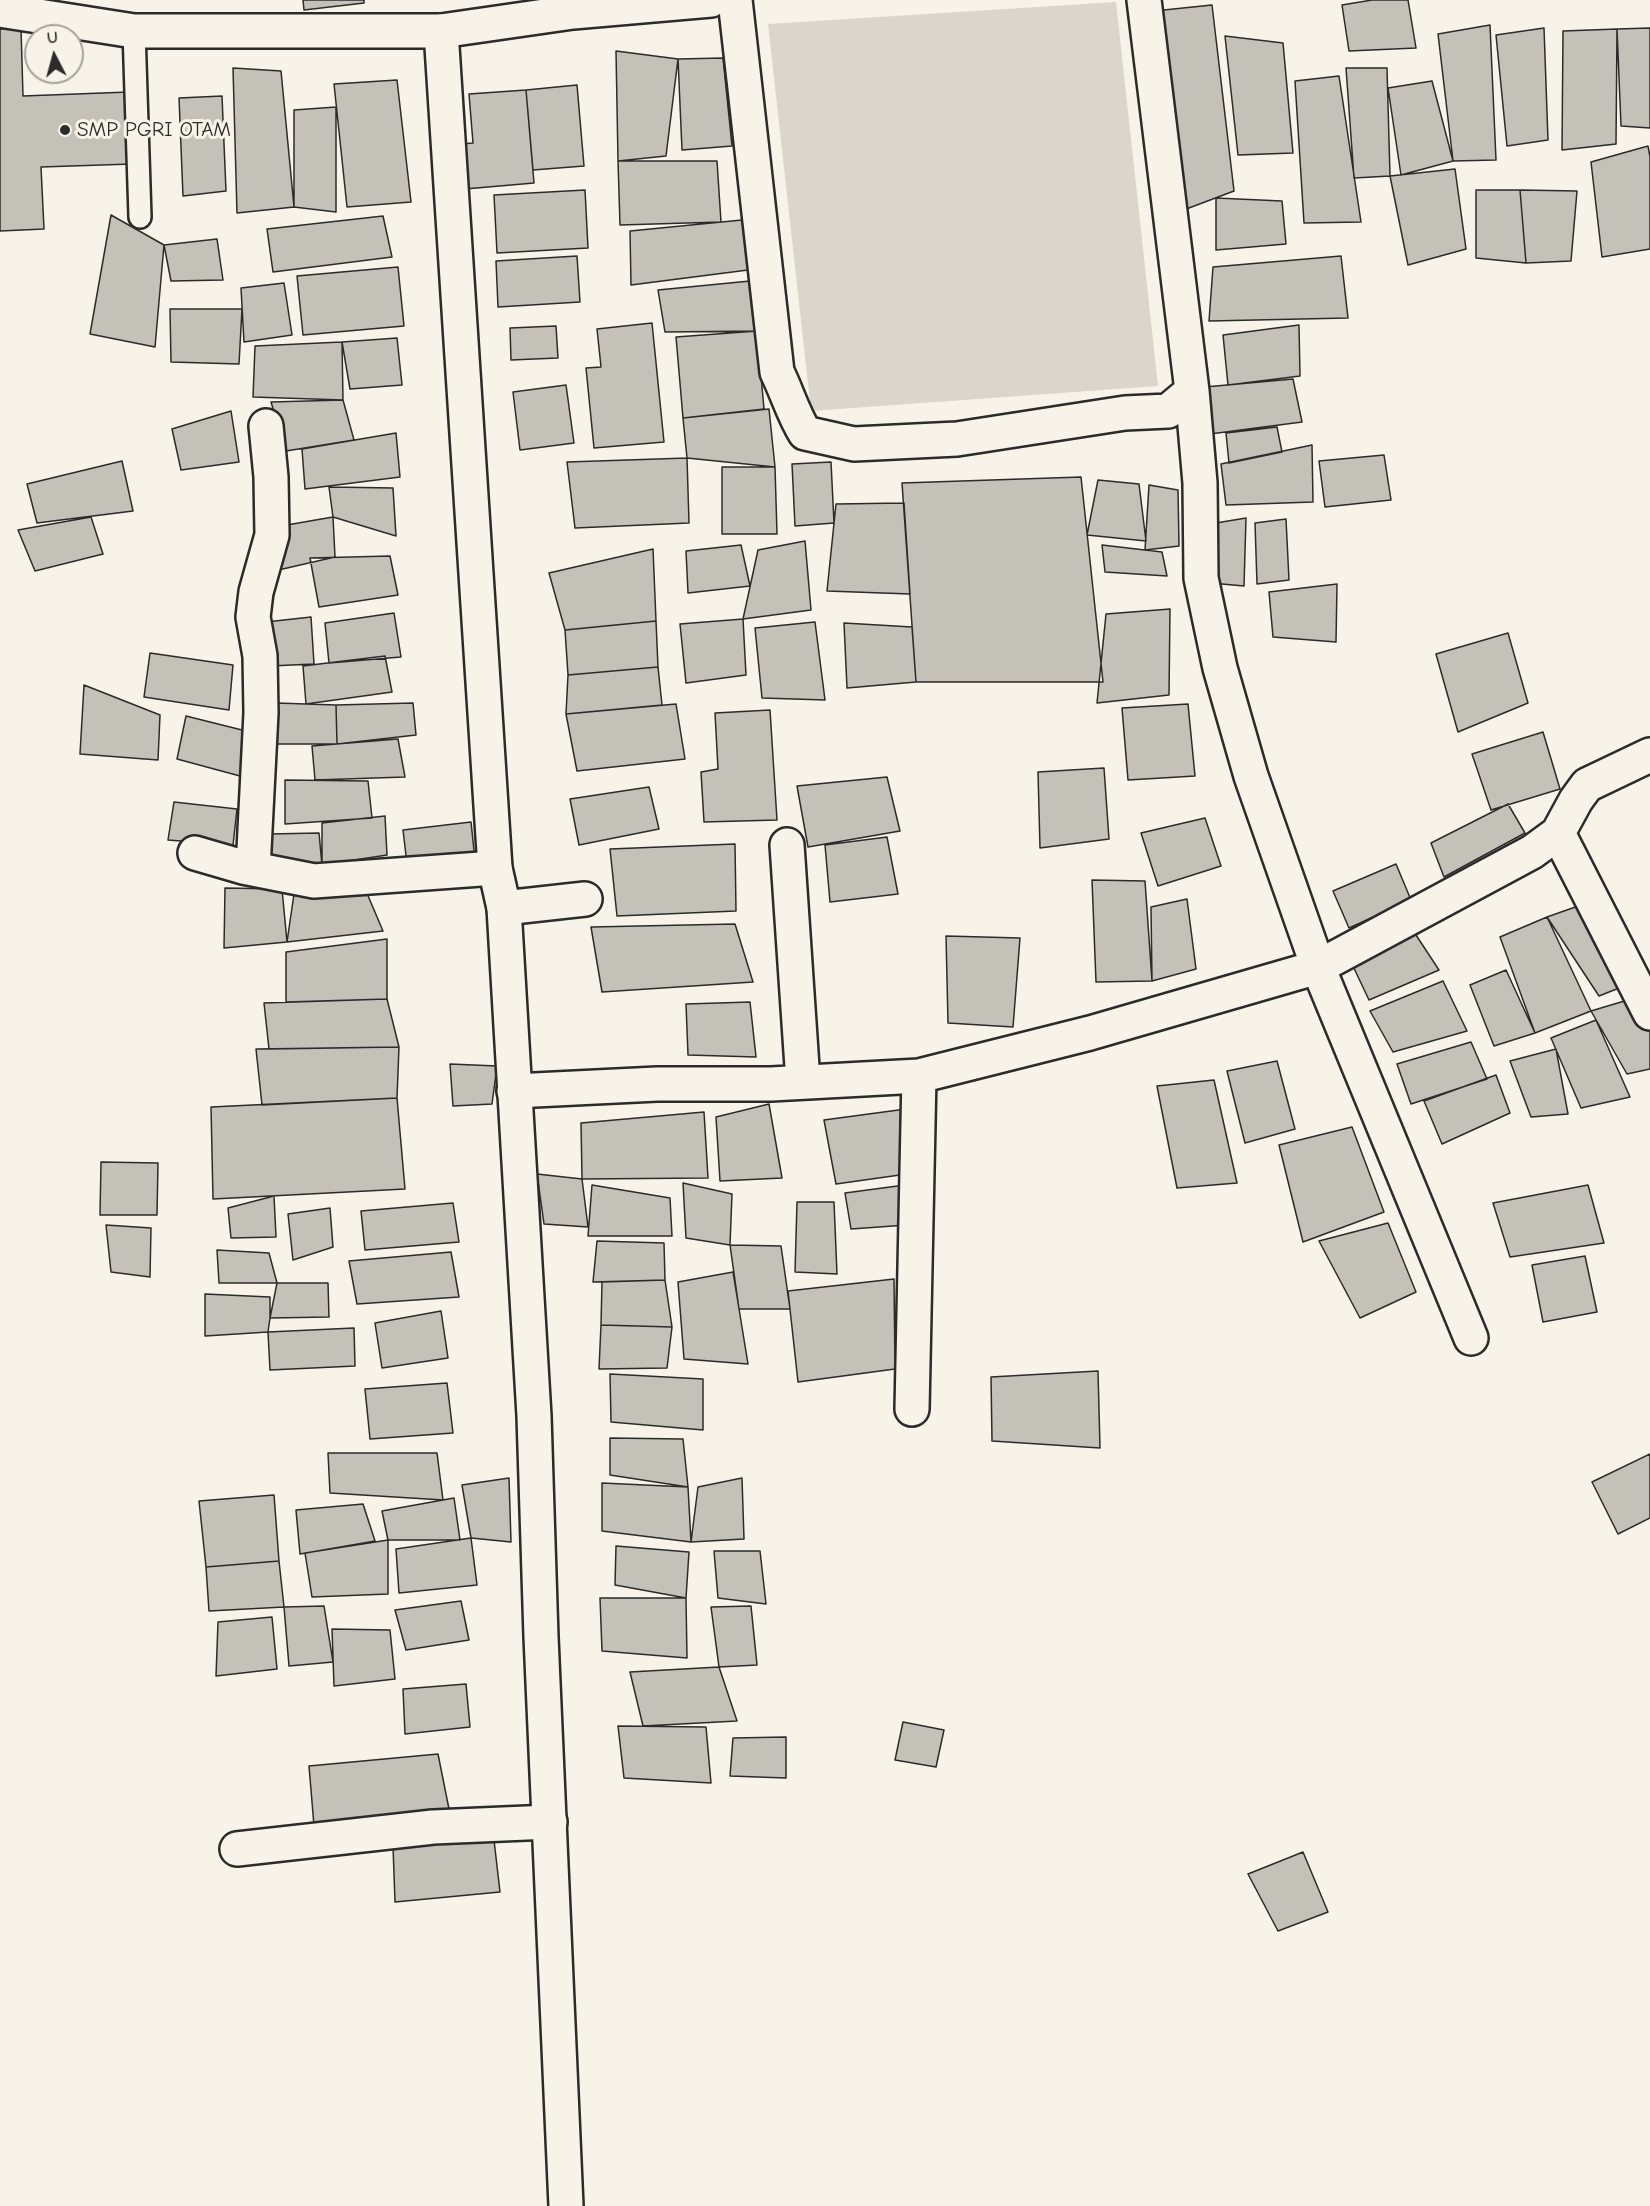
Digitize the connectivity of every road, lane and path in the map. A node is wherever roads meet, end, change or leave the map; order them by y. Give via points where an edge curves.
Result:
1 (711, 0) edge
2 (735, 0) edge
3 (1144, 0) edge
4 (573, 6) edge
5 (0, 10) edge
6 (134, 31) junction
7 (441, 31) junction
8 (140, 217) dead end
9 (1192, 391) junction
10 (266, 426) dead end
11 (1650, 755) edge
12 (1558, 833) junction
13 (787, 844) dead end
14 (195, 853) dead end
15 (495, 868) junction
16 (253, 869) junction
17 (585, 899) dead end
18 (504, 908) junction
19 (1317, 967) junction
20 (1650, 1013) edge
21 (919, 1076) junction
22 (803, 1082) junction
23 (514, 1091) junction
24 (1471, 1338) dead end
25 (912, 1409) dead end
26 (550, 1822) junction
27 (237, 1849) dead end
28 (566, 2206) edge

1 - 4 street
2 - 9 street via 777,372 805,433 854,444 957,439 1125,413 1168,411
3 - 9 street
4 - 7 street
5 - 6 street
6 - 7 street
6 - 8 lane
7 - 15 street
9 - 19 street via 1200,483 1201,578 1220,668 1251,776
10 - 16 street via 272,535 253,617 260,656 261,712
11 - 12 street via 1587,785
12 - 19 street via 1532,852
12 - 20 street
13 - 22 street
14 - 16 street
15 - 16 street via 314,881
15 - 18 street
17 - 18 street
18 - 23 street
19 - 21 street via 1090,1033
19 - 24 street
21 - 22 street
21 - 25 street
22 - 23 street
23 - 26 street via 534,1416
26 - 27 street via 433,1827
26 - 28 street

